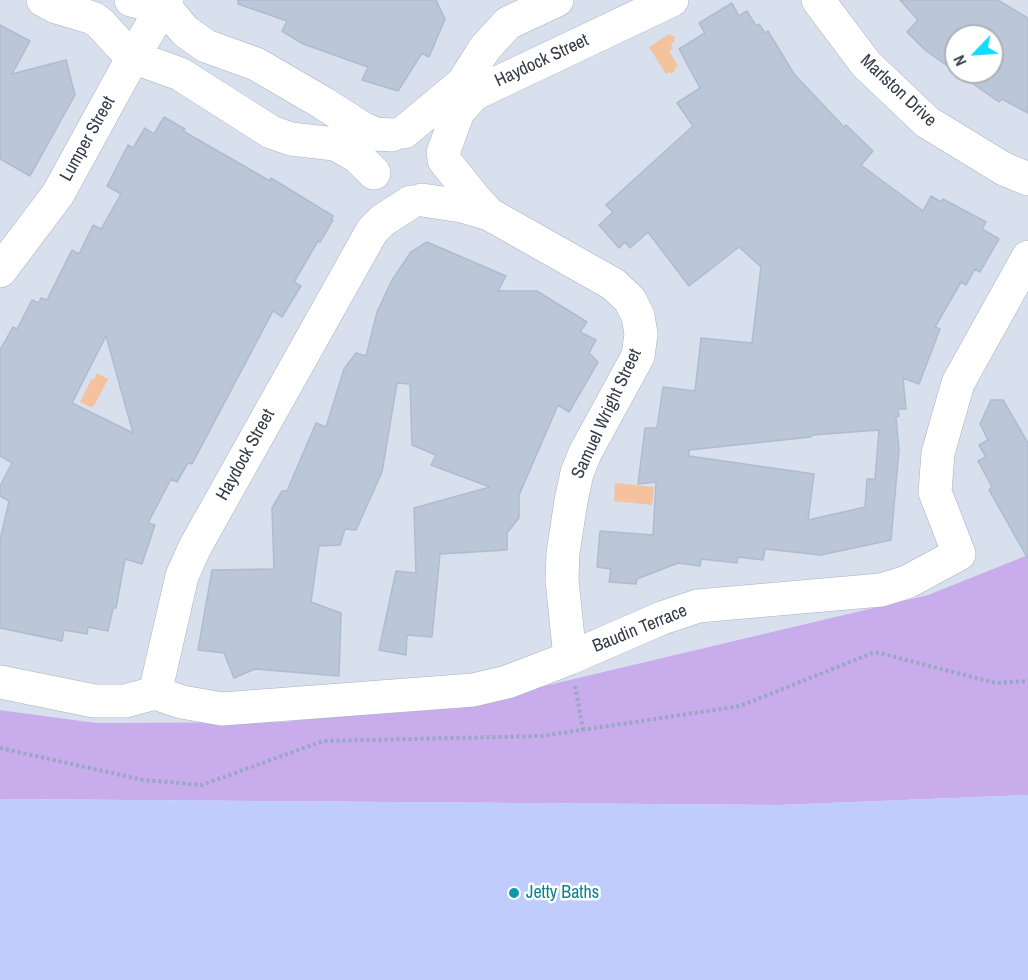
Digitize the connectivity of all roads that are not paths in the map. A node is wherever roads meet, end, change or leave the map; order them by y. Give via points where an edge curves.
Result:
1 (43, 0) edge
2 (131, 0) edge
3 (557, 0) edge
4 (672, 0) edge
5 (818, 0) edge
6 (164, 4) edge
7 (133, 57) junction
8 (398, 133) junction
9 (443, 157) junction
10 (375, 176) junction
11 (1028, 179) edge
12 (417, 201) junction
13 (489, 214) junction
14 (372, 231) junction
15 (1028, 257) edge
16 (0, 271) edge
17 (570, 658) junction
18 (0, 682) edge
19 (155, 693) junction

1 - 7 street via 93,18
2 - 6 street
3 - 8 street, Haydock Street via 508,23 485,48 463,83
4 - 9 street, Haydock Street via 474,94 458,112
5 - 11 street, Marlston Drive via 866,64 927,122 1004,169
6 - 7 street, Lumper Street
6 - 8 street via 185,31 206,46 256,64 367,131 381,135
7 - 10 street via 180,74 282,137 326,142 347,149
7 - 16 street, Lumper Street via 58,194
8 - 9 street via 414,131 428,136
8 - 10 street via 377,151
9 - 12 street via 442,182 432,194
9 - 13 street, Samuel Wright Street
10 - 12 street via 390,197
10 - 14 street, Haydock Street via 378,198
12 - 13 street, Samuel Wright Street via 462,206
12 - 14 street, Haydock Street via 383,220
13 - 17 street, Samuel Wright Street via 613,284 636,307 640,324 638,356 585,453 570,501 562,580
14 - 19 street, Haydock Street via 195,547 182,576
15 - 17 street, Baudin Terrace via 958,383 938,453 935,492 959,554 906,582 881,590 698,606
17 - 19 street, Baudin Terrace via 507,682 473,690 222,709
18 - 19 street via 108,702

